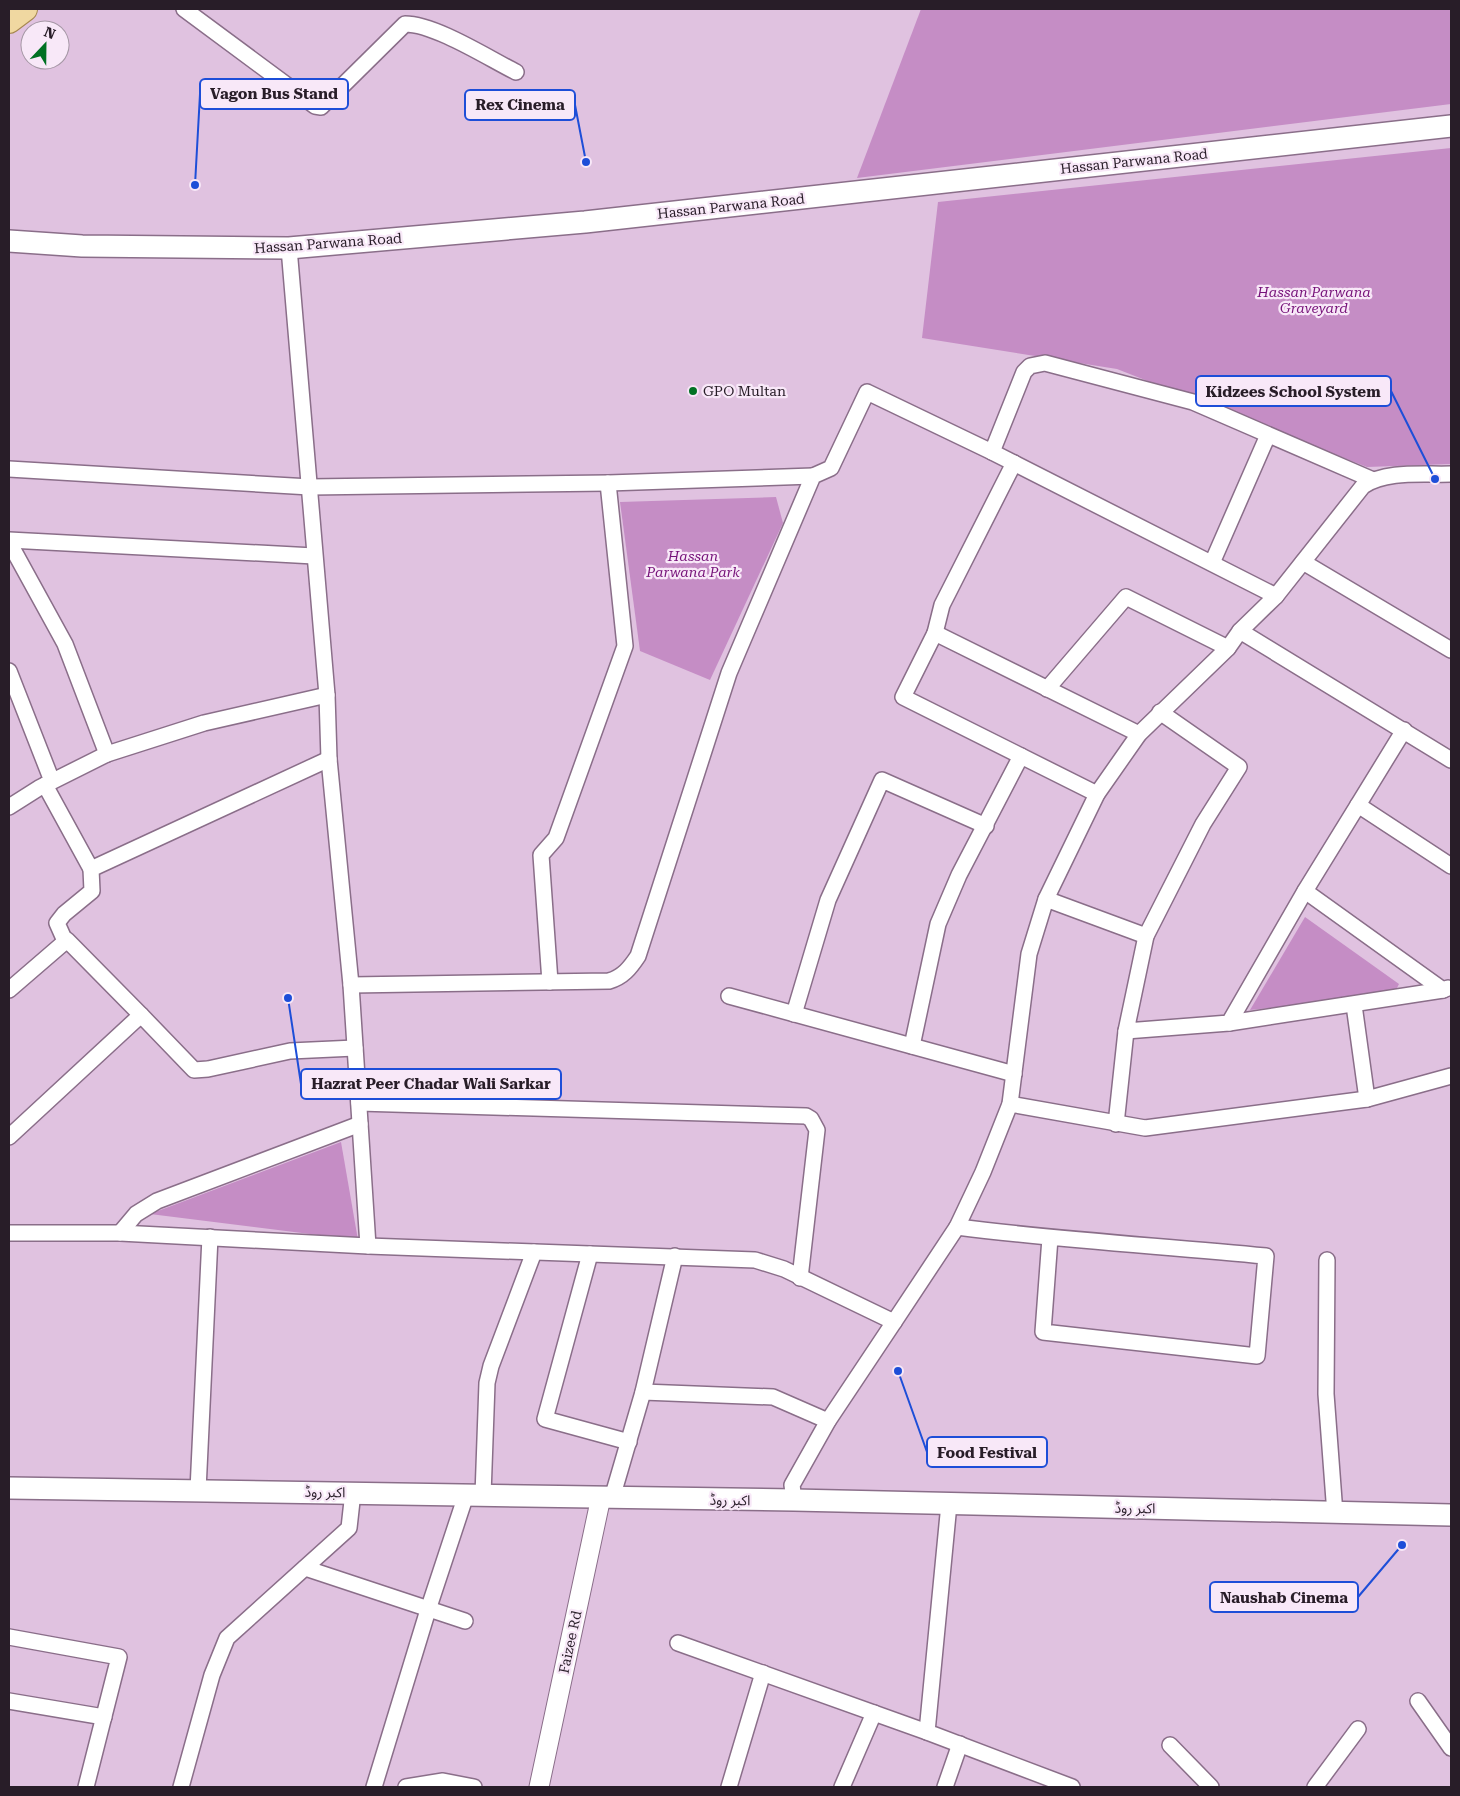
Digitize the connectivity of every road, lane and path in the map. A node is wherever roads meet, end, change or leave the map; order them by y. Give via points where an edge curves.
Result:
1 (25, 9) edge
2 (184, 9) edge
3 (9, 20) edge
4 (516, 72) dead end
5 (1451, 126) edge
6 (9, 241) edge
7 (289, 248) junction
8 (1268, 435) junction
9 (992, 452) junction
10 (1014, 463) junction
11 (9, 469) edge
12 (1451, 474) edge
13 (814, 476) junction
14 (1373, 480) junction
15 (608, 482) junction
16 (310, 487) junction
17 (9, 541) edge
18 (314, 556) junction
19 (1303, 562) junction
20 (1212, 563) junction
21 (1276, 596) junction
22 (1240, 631) junction
23 (935, 633) junction
24 (1228, 648) junction
25 (1451, 650) edge
26 (9, 670) edge
27 (1047, 689) junction
28 (327, 695) junction
29 (1160, 712) junction
30 (1404, 730) junction
31 (1139, 734) junction
32 (107, 754) junction
33 (1022, 756) junction
34 (328, 759) junction
35 (1451, 760) edge
36 (49, 783) junction
37 (1097, 794) junction
38 (1358, 805) junction
39 (9, 807) edge
40 (986, 826) junction
41 (1451, 866) edge
42 (91, 869) junction
43 (1305, 891) junction
44 (1046, 899) junction
45 (1146, 936) junction
46 (65, 941) junction
47 (550, 982) junction
48 (351, 985) junction
49 (1447, 989) edge
50 (9, 990) edge
51 (729, 996) dead end
52 (1354, 1005) junction
53 (141, 1014) junction
54 (794, 1014) junction
55 (1229, 1023) junction
56 (1126, 1031) junction
57 (912, 1046) junction
58 (355, 1048) junction
59 (1014, 1074) junction
60 (1451, 1076) edge
61 (1367, 1099) junction
62 (359, 1103) junction
63 (1010, 1104) junction
64 (360, 1124) junction
65 (1116, 1124) junction
66 (9, 1137) edge
67 (957, 1227) junction
68 (9, 1233) edge
69 (120, 1233) junction
70 (210, 1237) junction
71 (1050, 1238) junction
72 (368, 1246) junction
73 (534, 1252) junction
74 (590, 1254) junction
75 (675, 1256) junction
76 (1327, 1260) dead end
77 (800, 1278) junction
78 (894, 1322) junction
79 (643, 1392) junction
80 (828, 1421) junction
81 (629, 1442) junction
82 (9, 1488) edge
83 (198, 1490) junction
84 (353, 1492) junction
85 (475, 1495) junction
86 (607, 1498) junction
87 (794, 1500) junction
88 (949, 1504) junction
89 (1335, 1514) junction
90 (1451, 1515) edge
91 (305, 1568) junction
92 (428, 1610) junction
93 (465, 1621) dead end
94 (9, 1637) edge
95 (678, 1643) dead end
96 (763, 1673) junction
97 (9, 1701) edge
98 (1418, 1701) dead end
99 (874, 1713) junction
100 (104, 1716) junction
101 (1358, 1729) dead end
102 (927, 1732) junction
103 (960, 1744) junction
104 (1170, 1745) dead end
105 (1451, 1748) edge
106 (86, 1787) edge
107 (181, 1787) edge
108 (374, 1787) edge
109 (406, 1787) edge
110 (474, 1787) edge
111 (539, 1787) edge
112 (729, 1787) edge
113 (842, 1787) edge
114 (945, 1787) edge
115 (1072, 1787) edge
116 (1211, 1787) edge
117 (1314, 1787) edge

1 - 3 main road
2 - 4 street via 314,106 321,106 405,24 433,31
5 - 7 main road, Hassan Parwana Road via 585,222
6 - 7 main road, Hassan Parwana Road via 82,246
7 - 16 street
8 - 9 street via 1219,412 1168,394 1045,363 1030,366 1024,372
8 - 14 street
8 - 20 street
9 - 10 street
9 - 13 street via 867,392 830,468
10 - 20 street
10 - 23 street via 942,605
11 - 16 street
12 - 14 street via 1392,476
13 - 15 street
13 - 47 street via 729,673 638,956 622,976 608,981
14 - 19 street via 1363,486
15 - 16 street
15 - 47 street via 625,646 556,838 540,855
16 - 18 street
17 - 18 street
17 - 32 street via 65,644
18 - 28 street
19 - 21 street
19 - 25 street
20 - 21 street
21 - 22 street
22 - 24 street
22 - 30 street
23 - 27 street
23 - 33 street via 903,697
24 - 27 street via 1126,597
24 - 29 street
26 - 36 street
27 - 31 street
28 - 32 street via 204,724
28 - 34 street
29 - 31 street
29 - 45 street via 1239,767 1203,824
30 - 35 street
30 - 38 street
31 - 37 street
32 - 36 street
33 - 37 street
33 - 40 street
34 - 42 street
34 - 48 street
36 - 39 street
36 - 42 street
37 - 44 street
38 - 41 street
38 - 43 street
40 - 54 street via 882,780 828,900
40 - 57 street via 959,875 938,924
42 - 46 street via 92,891 57,923
43 - 49 street
43 - 55 street
44 - 45 street
44 - 59 street via 1029,954
45 - 56 street
46 - 50 street
46 - 53 street via 70,941
47 - 48 street
48 - 58 street
49 - 52 street
51 - 54 street
52 - 55 street
52 - 61 street
53 - 58 street via 194,1070 290,1052
53 - 66 street
54 - 57 street
55 - 56 street
56 - 65 street
57 - 59 street
58 - 62 street
59 - 63 street
60 - 61 street
61 - 65 street via 1145,1128
62 - 64 street
62 - 77 street via 806,1116 817,1130
63 - 65 street
63 - 67 street
64 - 69 street via 157,1201 136,1214
64 - 72 street
67 - 71 street
67 - 78 street
68 - 69 street
69 - 70 street
70 - 72 street
70 - 83 street
71 - 71 street via 1266,1256 1257,1356 1043,1332
72 - 73 street
73 - 74 street
73 - 85 street via 491,1366
74 - 75 street
74 - 81 street via 545,1419
75 - 77 street via 755,1260
75 - 79 street
76 - 89 street via 1326,1394
77 - 78 street
78 - 80 street
79 - 80 street via 773,1397
79 - 81 street
80 - 87 street via 792,1485
81 - 86 street
82 - 83 main road, اکبر روڈ
83 - 84 main road, اکبر روڈ
84 - 85 main road, اکبر روڈ
84 - 91 street via 349,1528
85 - 86 main road, اکبر روڈ
85 - 92 street
86 - 87 main road, اکبر روڈ
86 - 111 street, Faizee Rd
87 - 88 main road, اکبر روڈ
88 - 89 main road, اکبر روڈ
88 - 102 street
89 - 90 main road, اکبر روڈ
91 - 92 street
91 - 107 street via 227,1638 212,1675
92 - 93 street
92 - 108 street
94 - 100 street via 119,1657
95 - 96 street
96 - 99 street
96 - 112 street
97 - 100 street
98 - 105 street
99 - 102 street
99 - 113 street
100 - 106 street
101 - 117 street
102 - 103 street
103 - 114 street
103 - 115 street
104 - 116 street
109 - 110 street via 444,1781

